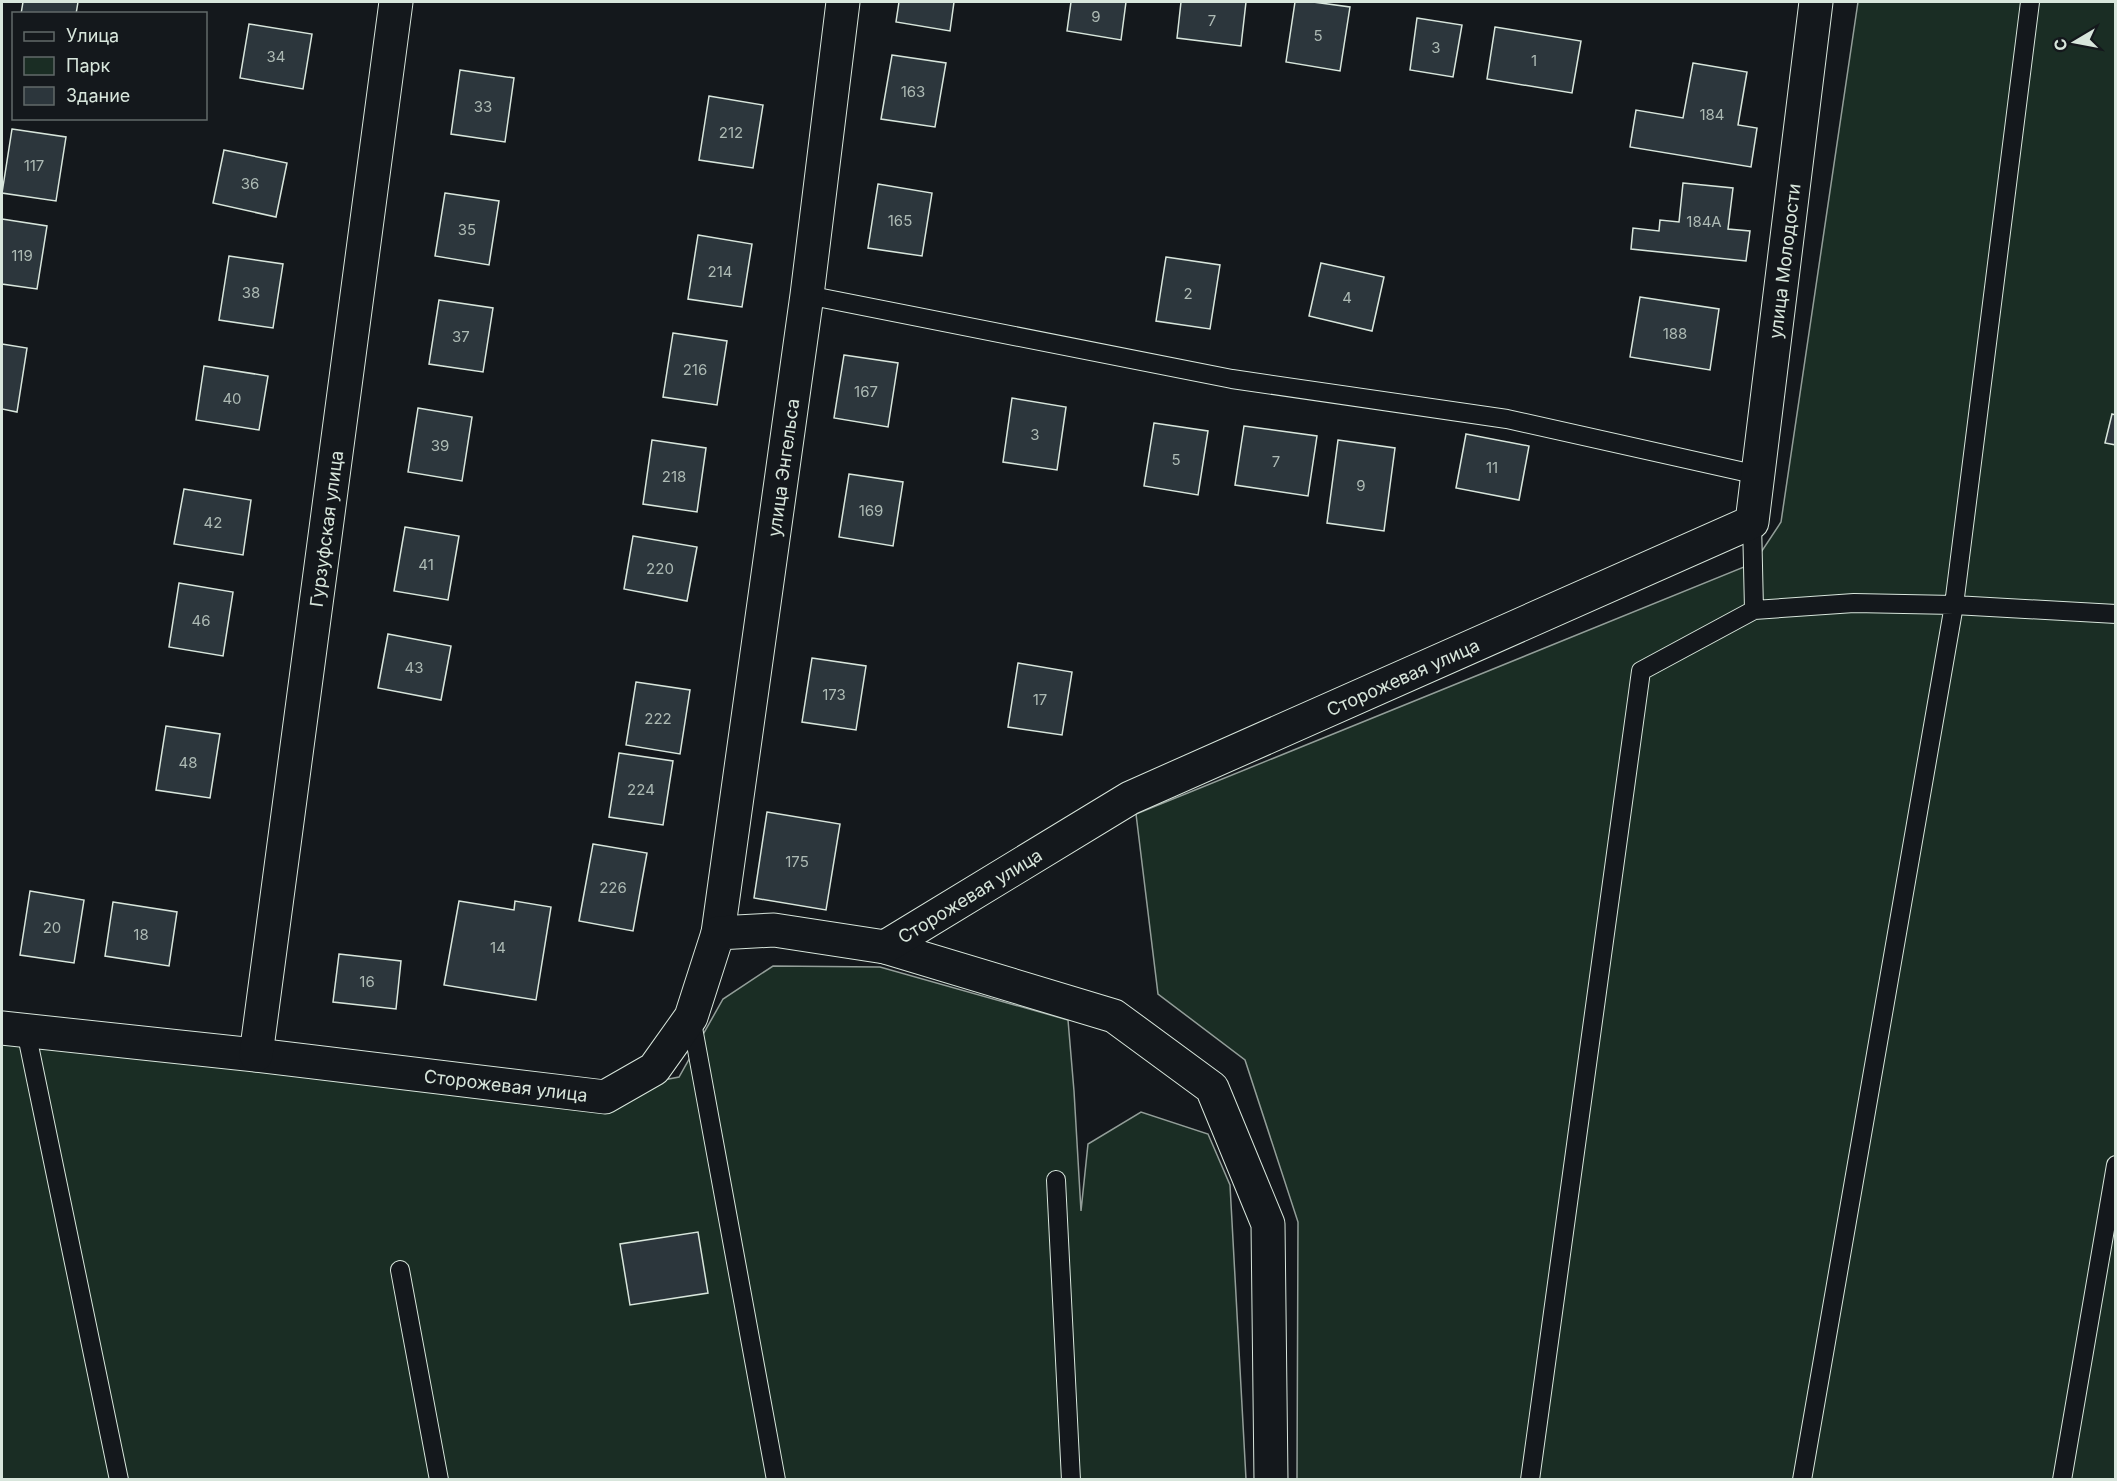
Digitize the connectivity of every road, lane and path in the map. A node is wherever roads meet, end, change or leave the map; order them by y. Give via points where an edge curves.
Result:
1 (396, 2) edge
2 (843, 2) edge
3 (1816, 2) edge
4 (2030, 2) edge
5 (807, 295) junction
6 (1758, 475) junction
7 (1752, 522) junction
8 (1954, 605) junction
9 (1754, 610) junction
10 (2115, 614) edge
11 (718, 933) junction
12 (885, 946) junction
13 (691, 1017) junction
14 (14, 1030) edge
15 (256, 1055) junction
16 (2115, 1165) edge
17 (1056, 1180) dead end
18 (399, 1270) dead end
19 (119, 1479) edge
20 (439, 1479) edge
21 (776, 1479) edge
22 (1071, 1479) edge
23 (1271, 1479) edge
24 (1530, 1479) edge
25 (1802, 1479) edge
26 (2062, 1479) edge

1 - 15 street, Гурзуфская улица
2 - 5 street, улица Энгельса
3 - 6 street, улица Молодости
4 - 8 lane
5 - 6 lane via 1232,379 1507,419
5 - 11 street, улица Энгельса
6 - 7 street, улица Молодости
7 - 9 lane
7 - 12 street, Сторожевая улица via 1130,798
8 - 9 lane via 1854,603
8 - 10 lane
8 - 25 lane
9 - 24 lane via 1641,671
11 - 12 street, Сторожевая улица via 774,930
11 - 13 street, Сторожевая улица
12 - 23 street via 1114,1016 1212,1088 1268,1224
13 - 15 street, Сторожевая улица via 654,1069 605,1097
13 - 21 lane
14 - 15 street, Сторожевая улица
14 - 19 lane
16 - 26 lane
17 - 22 lane
18 - 20 lane

